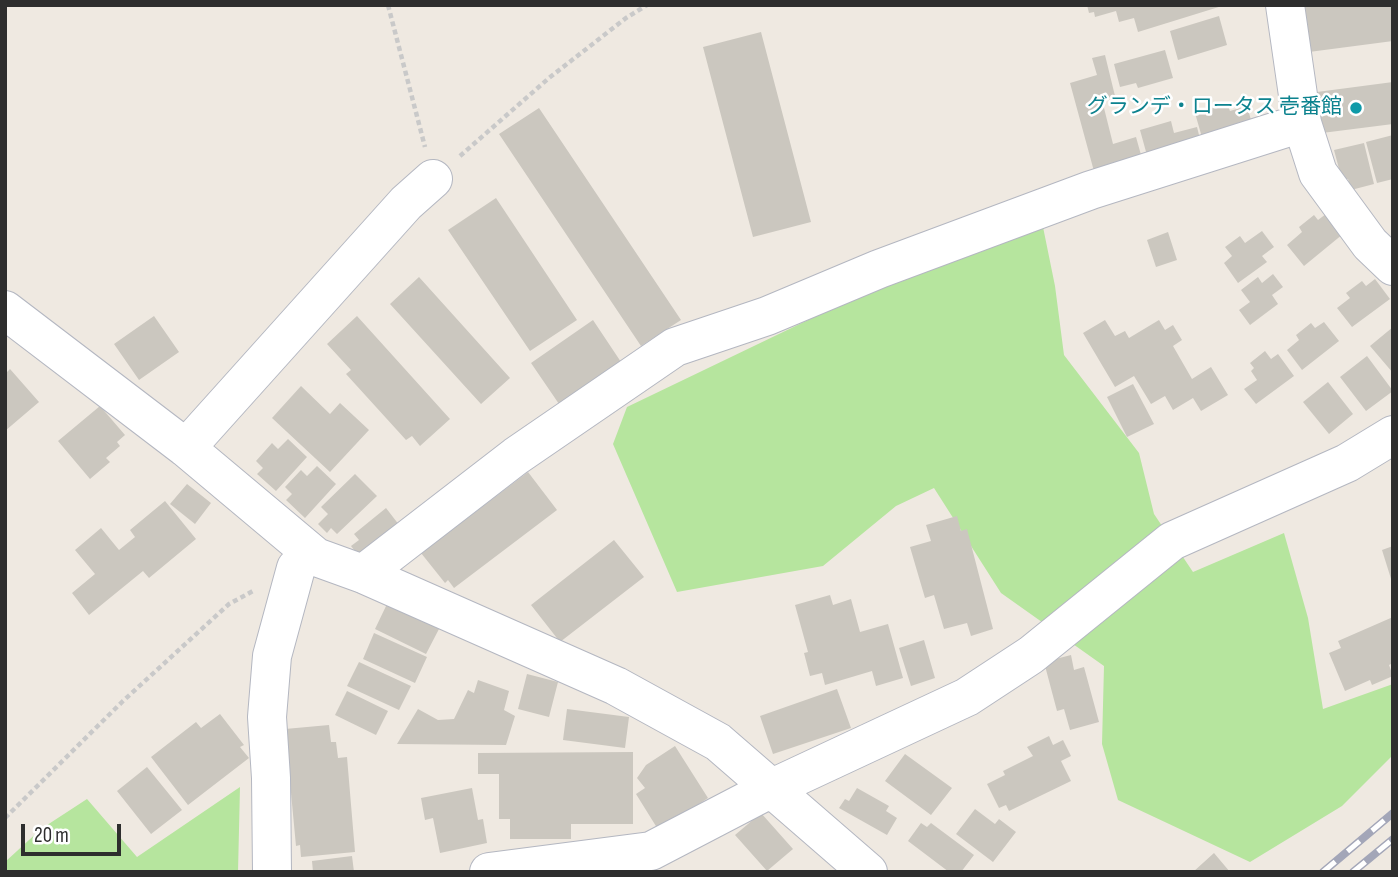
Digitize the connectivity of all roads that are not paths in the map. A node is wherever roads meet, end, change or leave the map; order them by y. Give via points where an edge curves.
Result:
1 (1285, 5) edge
2 (1303, 123) junction
3 (433, 179) road end
4 (1393, 266) edge
5 (5, 310) edge
6 (1393, 435) edge
7 (186, 448) junction
8 (296, 568) road end
9 (363, 573) junction
10 (770, 789) junction
11 (272, 872) edge
12 (489, 872) edge
13 (868, 872) edge

1 - 2 street
2 - 4 street via 1318,173 1370,244
2 - 9 street via 1091,190 675,347 516,456
3 - 7 street via 406,203
5 - 7 street
6 - 10 street via 1348,463 1172,541 1031,655 967,697
7 - 9 street via 316,557
8 - 11 street via 272,656 267,717
9 - 10 street via 616,686 718,742
10 - 12 street via 651,851
10 - 13 street

